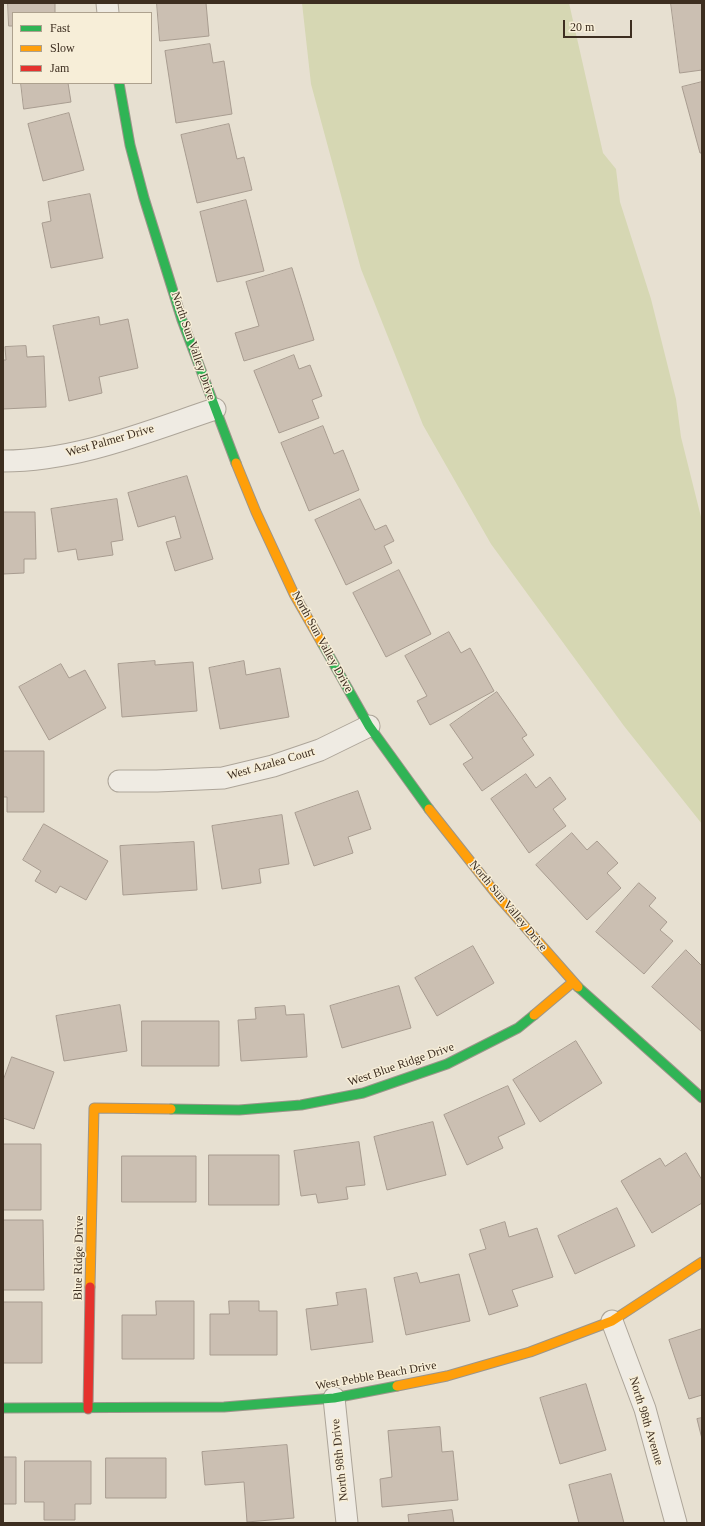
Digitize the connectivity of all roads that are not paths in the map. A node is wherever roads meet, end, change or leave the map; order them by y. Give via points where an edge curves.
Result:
1 (119, 84) edge
2 (215, 409) junction
3 (3, 461) edge
4 (369, 726) junction
5 (119, 781) dead end
6 (573, 982) junction
7 (702, 1098) edge
8 (94, 1108) joint
9 (702, 1262) edge
10 (612, 1321) junction
11 (334, 1398) junction
12 (3, 1408) edge
13 (88, 1409) junction
14 (347, 1523) edge
15 (676, 1523) edge

1 - 2 street, North Sun Valley Drive via 130,144 144,198 182,320
2 - 3 street, West Palmer Drive via 92,449 50,458
2 - 4 street, North Sun Valley Drive via 256,512 294,594
4 - 5 street, West Azalea Court via 320,750 280,764 222,778
4 - 6 street, North Sun Valley Drive via 425,804 497,895
6 - 7 street, North Sun Valley Drive
6 - 8 street, West Blue Ridge Drive via 518,1028 447,1064 363,1093 302,1104 239,1110
8 - 13 street, Blue Ridge Drive
9 - 10 street, West Pebble Beach Drive
10 - 11 street, West Pebble Beach Drive via 530,1352 462,1372
10 - 15 street, North 98th Avenue via 645,1409
11 - 13 street, West Pebble Beach Drive via 224,1407
11 - 14 street, North 98th Drive
12 - 13 street, West Pebble Beach Drive

